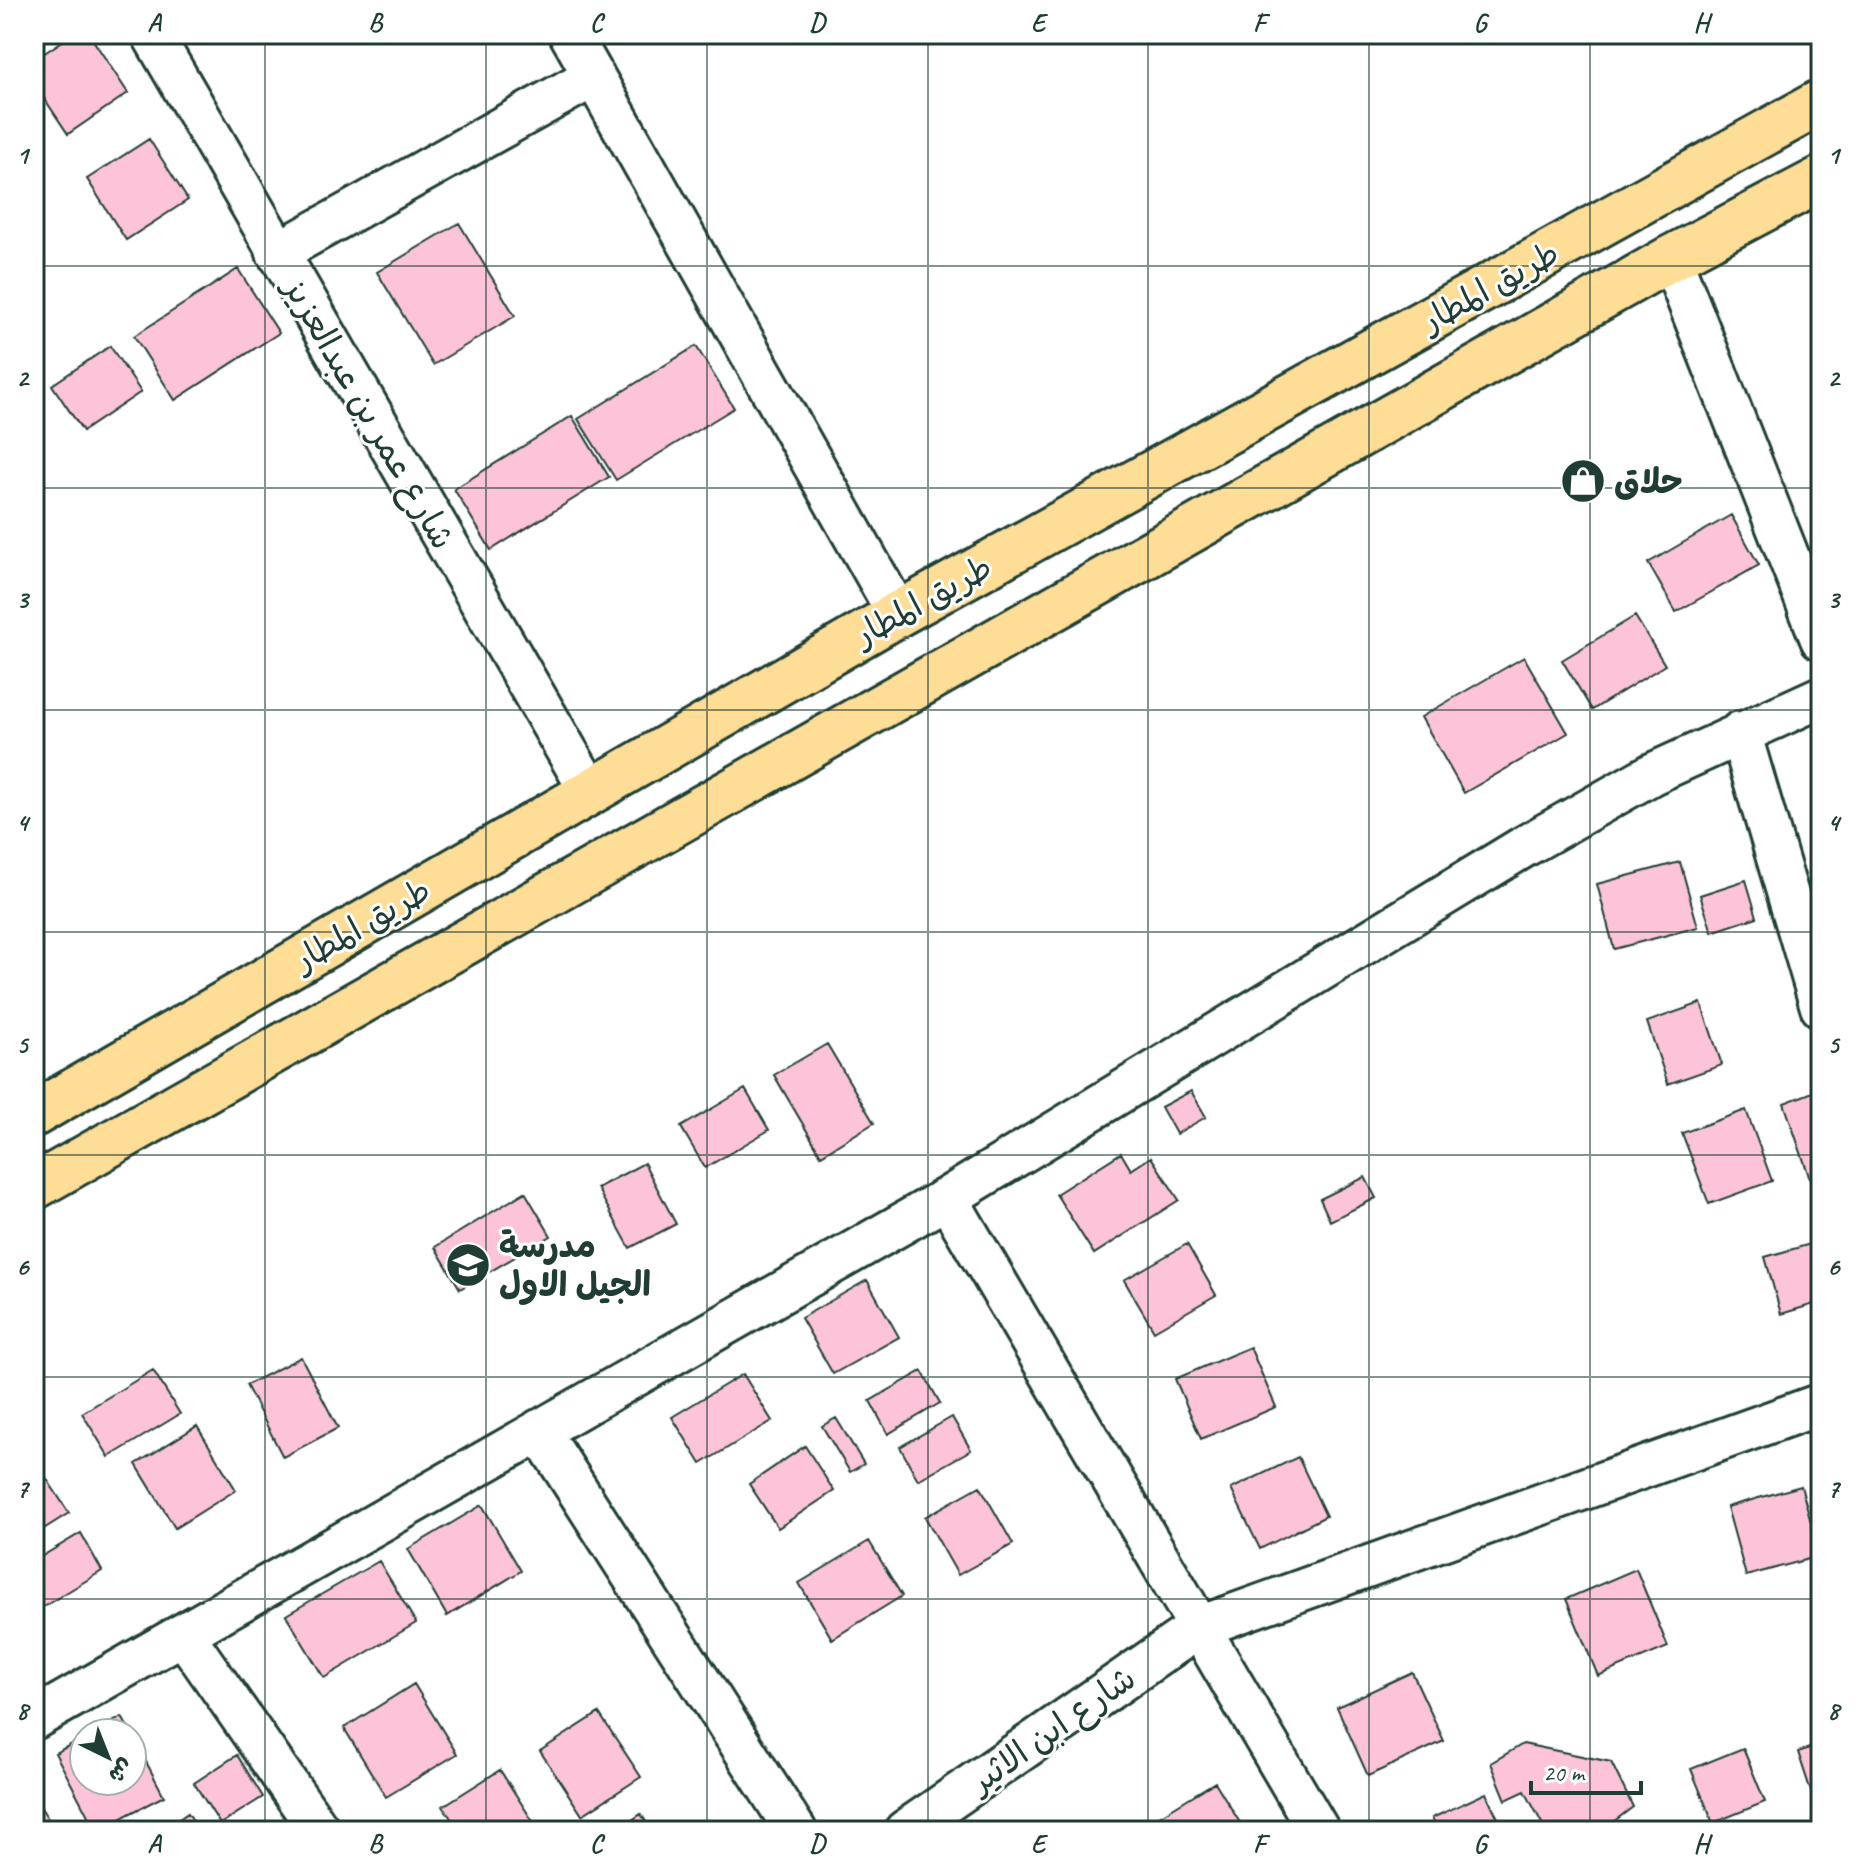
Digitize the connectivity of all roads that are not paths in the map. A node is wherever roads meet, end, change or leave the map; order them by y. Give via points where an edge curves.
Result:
1 (152, 34) edge
2 (570, 34) edge
3 (594, 76) junction
4 (1821, 102) edge
5 (1821, 179) edge
6 (277, 253) junction
7 (1671, 258) junction
8 (898, 614) junction
9 (1821, 639) edge
10 (1821, 697) edge
11 (1740, 732) junction
12 (590, 791) junction
13 (1821, 1007) edge
14 (34, 1114) edge
15 (34, 1187) edge
16 (947, 1198) junction
17 (1821, 1404) edge
18 (539, 1430) junction
19 (1199, 1627) junction
20 (184, 1635) junction
21 (34, 1719) edge
22 (320, 1831) edge
23 (796, 1831) edge
24 (905, 1831) edge
25 (1319, 1831) edge

1 - 6 street, شارع عمر بن عبدالعزيز
2 - 3 street
3 - 6 street
3 - 8 street
4 - 8 highway, طريق المطار
5 - 7 highway, طريق المطار
6 - 12 street, شارع عمر بن عبدالعزيز
7 - 9 street
7 - 15 highway, طريق المطار
8 - 12 highway, طريق المطار
10 - 11 street
11 - 13 street
11 - 16 street via 1652,774 1525,846
12 - 14 highway, طريق المطار
16 - 18 street
16 - 19 street
17 - 19 street, شارع ابن الاثير
18 - 20 street
18 - 23 street
19 - 24 street, شارع ابن الاثير
19 - 25 street
20 - 21 street
20 - 22 street

